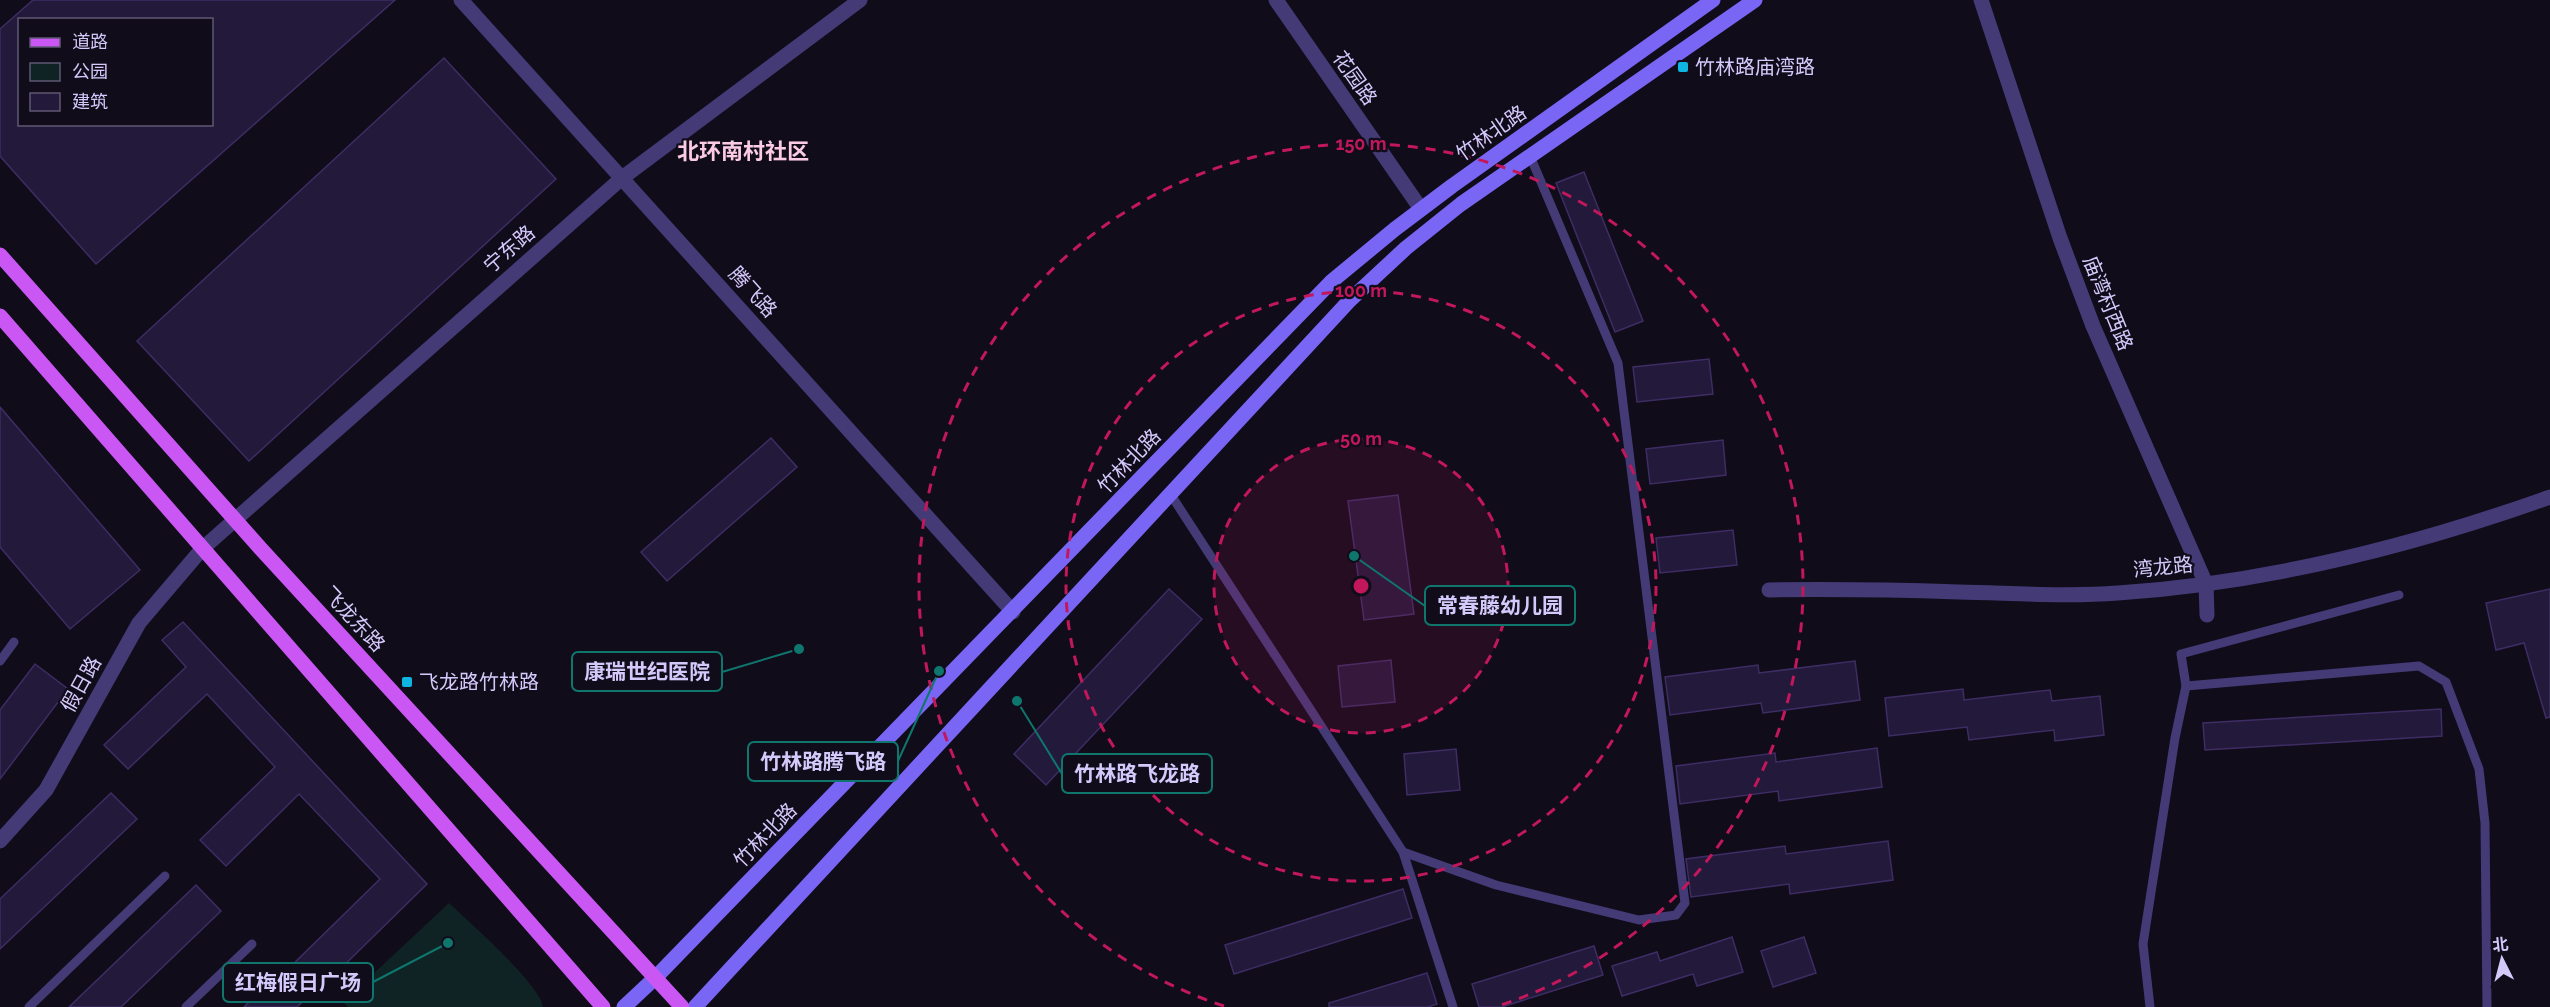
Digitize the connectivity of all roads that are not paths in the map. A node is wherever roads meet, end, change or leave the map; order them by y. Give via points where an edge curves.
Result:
1 (461, 0) edge
2 (860, 0) edge
3 (1276, 0) edge
4 (1713, 0) edge
5 (1755, 0) edge
6 (1981, 0) edge
7 (844, 4) edge
8 (1530, 156) junction
9 (622, 178) junction
10 (1421, 209) junction
11 (0, 255) edge
12 (0, 316) edge
13 (1172, 495) junction
14 (2550, 497) edge
15 (234, 518) junction
16 (202, 549) junction
17 (2206, 584) junction
18 (1769, 590) dead end
19 (2399, 595) dead end
20 (1013, 612) junction
21 (2207, 615) dead end
22 (14, 642) dead end
23 (0, 661) edge
24 (2186, 686) junction
25 (0, 841) edge
26 (1404, 852) junction
27 (165, 876) dead end
28 (252, 944) dead end
29 (655, 978) junction
30 (29, 1007) edge
31 (186, 1007) edge
32 (603, 1007) edge
33 (624, 1007) edge
34 (682, 1007) edge
35 (695, 1007) edge
36 (1453, 1007) edge
37 (2150, 1007) edge
38 (2487, 1007) edge

1 - 9 street, 腾飞路
2 - 7 street, 宁东路
3 - 10 street, 花园路
4 - 10 main road, 竹林北路
5 - 8 main road, 竹林北路
6 - 17 street, 庙湾村西路 via 2093,326
7 - 9 street, 宁东路
8 - 13 main road, 竹林北路 via 1452,211 1350,300
8 - 26 lane via 1618,363 1685,903 1676,915 1639,920 1496,885
9 - 15 street, 宁东路
9 - 20 street, 腾飞路
10 - 20 main road, 竹林北路 via 1332,281
11 - 15 main road, 飞龙东路
12 - 16 main road
13 - 26 lane
13 - 35 main road, 竹林北路
14 - 17 street, 湾龙路 via 2464,528 2337,562
15 - 16 street, 宁东路
15 - 29 main road, 飞龙东路
16 - 25 street, 假日路 via 139,623 46,790
16 - 32 main road
17 - 18 street, 湾龙路 via 2117,594
17 - 21 street, 庙湾村西路
19 - 24 lane via 2181,654
20 - 29 main road, 竹林北路
22 - 23 lane
24 - 37 lane via 2143,944
24 - 38 lane via 2419,666 2446,682 2479,769 2485,823
26 - 36 lane
27 - 30 lane
28 - 31 lane
29 - 33 main road, 竹林北路
29 - 34 main road, 飞龙东路

